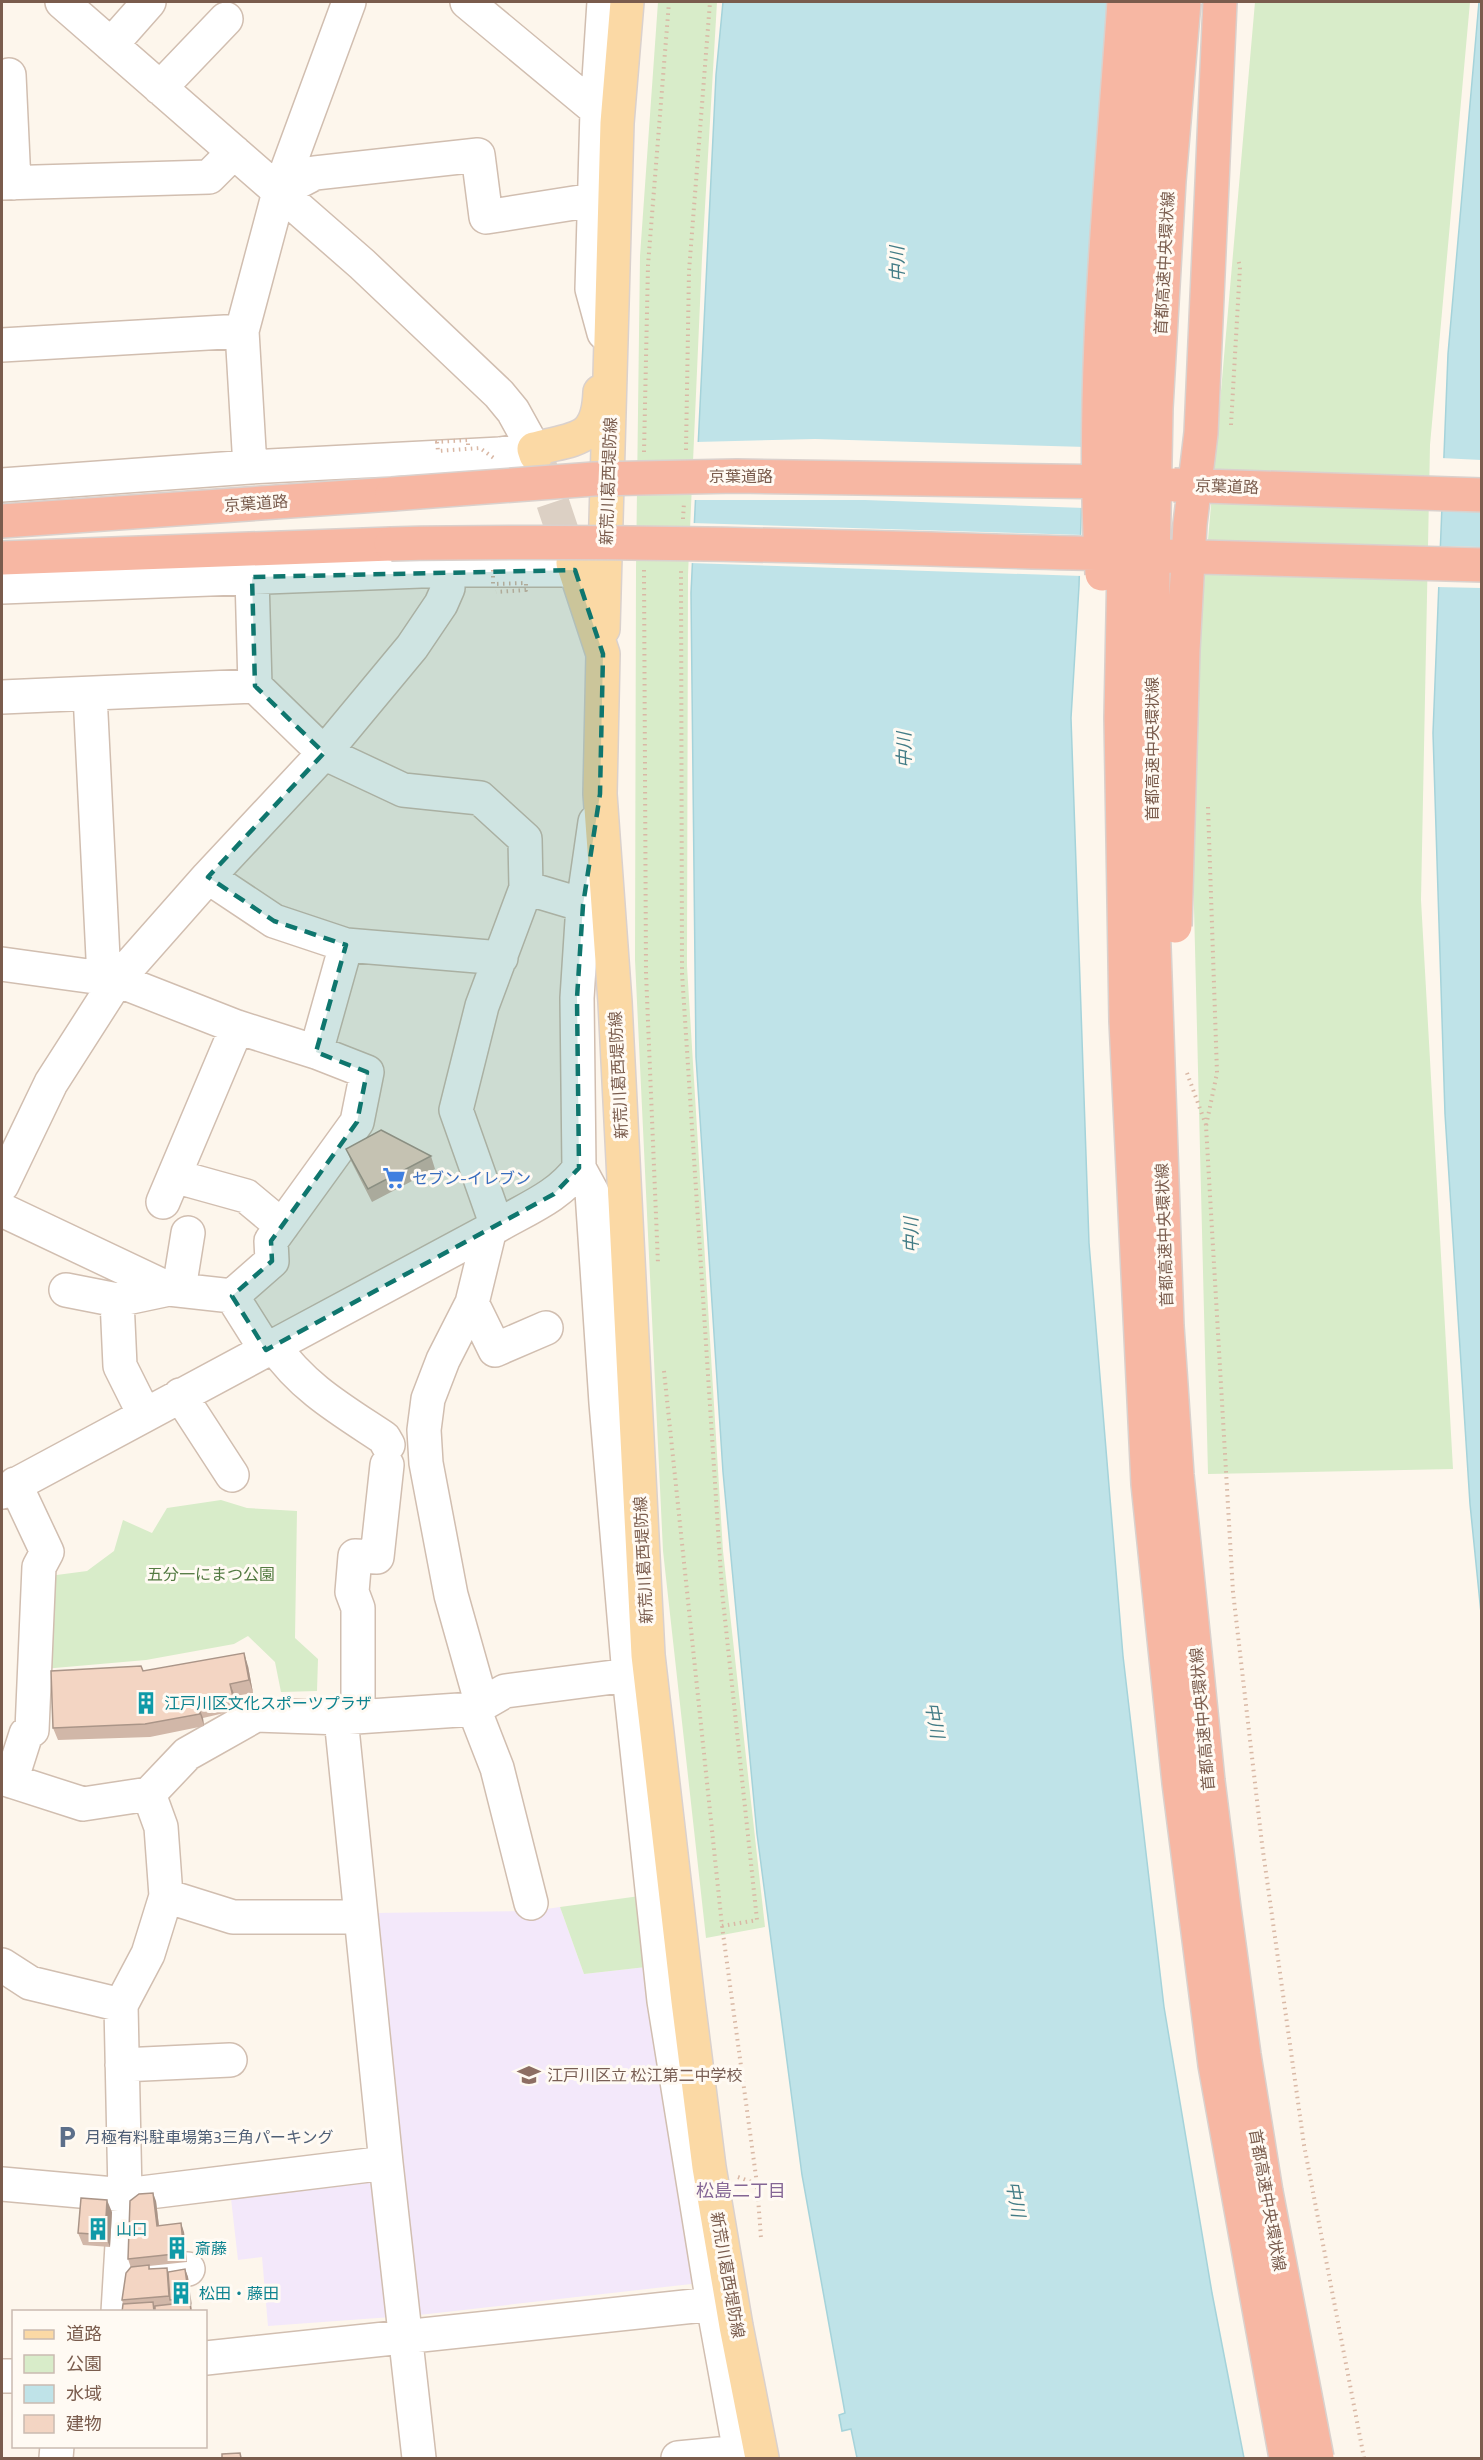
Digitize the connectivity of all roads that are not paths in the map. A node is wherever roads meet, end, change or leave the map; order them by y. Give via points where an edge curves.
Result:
1 (62, 2) edge
2 (149, 2) edge
3 (349, 2) edge
4 (467, 2) edge
5 (604, 2) edge
6 (627, 2) edge
7 (1125, 2) edge
8 (1155, 2) edge
9 (1184, 2) edge
10 (1220, 2) edge
11 (226, 19) dead end
12 (111, 45) junction
13 (9, 75) dead end
14 (160, 88) junction
15 (597, 111) junction
16 (234, 152) junction
17 (8, 183) edge
18 (279, 192) junction
19 (593, 200) junction
20 (608, 321) junction
21 (242, 331) junction
22 (2, 345) edge
23 (535, 452) junction
24 (250, 467) junction
25 (2, 485) edge
26 (1482, 495) edge
27 (2, 521) edge
28 (2, 558) edge
29 (1482, 565) edge
30 (574, 567) joint
31 (447, 570) junction
32 (252, 577) junction
33 (2, 587) edge
34 (603, 654) junction
35 (255, 686) junction
36 (90, 694) junction
37 (2, 697) edge
38 (1121, 718) junction
39 (324, 753) junction
40 (600, 794) junction
41 (208, 877) junction
42 (526, 888) junction
43 (583, 905) junction
44 (346, 945) junction
45 (501, 958) junction
46 (2, 964) edge
47 (110, 979) junction
48 (237, 1027) junction
49 (1156, 1044) junction
50 (316, 1052) junction
51 (579, 1168) junction
52 (2, 1185) edge
53 (2, 1210) edge
54 (282, 1226) junction
55 (494, 1227) junction
56 (188, 1233) dead end
57 (174, 1289) junction
58 (66, 1290) dead end
59 (232, 1296) junction
60 (117, 1300) junction
61 (472, 1303) junction
62 (546, 1328) dead end
63 (270, 1348) junction
64 (180, 1395) junction
65 (144, 1414) junction
66 (232, 1475) dead end
67 (8, 1488) edge
68 (629, 1675) junction
69 (478, 1707) junction
70 (350, 1717) junction
71 (6, 1780) edge
72 (149, 1794) junction
73 (166, 1896) junction
74 (531, 1903) dead end
75 (361, 1917) junction
76 (2, 1965) edge
77 (121, 2005) junction
78 (230, 2060) dead end
79 (122, 2065) junction
80 (386, 2163) junction
81 (701, 2168) junction
82 (2, 2184) edge
83 (125, 2195) junction
84 (188, 2269) edge
85 (120, 2276) junction
86 (713, 2304) junction
87 (118, 2310) edge
88 (406, 2339) junction
89 (207, 2358) edge
90 (748, 2456) edge
91 (419, 2458) edge
92 (678, 2458) edge
93 (1286, 2458) edge
94 (1317, 2458) edge

1 - 12 street
2 - 12 street
3 - 18 street
4 - 15 street
5 - 15 street
6 - 20 main road, 新荒川葛西堤防線
7 - 38 highway, bridge via 1100,379 1098,519 1106,640
8 - 38 highway, 首都高速中央環状線, bridge via 1127,411
9 - 49 highway, 首都高速中央環状線, bridge via 1169,181 1156,420 1152,718
10 - 49 highway, bridge via 1201,433 1190,524 1183,650 1175,927
11 - 14 street
12 - 14 street
13 - 17 street
14 - 16 street
15 - 19 street
16 - 17 street via 209,177
16 - 18 street
18 - 19 street via 315,172 478,155 486,217
18 - 21 street
18 - 23 street via 362,264 499,394
19 - 20 street via 592,289
20 - 23 main road, 新荒川葛西堤防線 via 596,420 584,435
20 - 34 main road, 新荒川葛西堤防線
21 - 22 street
21 - 24 street
23 - 24 street
24 - 25 street
26 - 27 highway, 京葉道路, bridge via 1118,482 725,476 594,479
28 - 29 highway, bridge via 514,541
30 - 31 street
30 - 34 main road, 新荒川葛西堤防線
31 - 32 street
31 - 39 street via 448,588 441,604 412,647
32 - 33 street
32 - 35 street
34 - 40 main road, 新荒川葛西堤防線
35 - 36 street
35 - 39 street
36 - 37 street
36 - 47 street
38 - 93 highway, 首都高速中央環状線, bridge via 1126,1021 1148,1484 1179,1783 1213,2053
39 - 41 street
39 - 42 street via 403,790 480,798 525,839
40 - 43 street
40 - 81 main road, 新荒川葛西堤防線 via 615,1002 648,1655 688,2001
41 - 44 street via 274,921
41 - 47 street
42 - 43 street
42 - 45 street
43 - 51 street via 577,998
44 - 45 street
44 - 50 street
45 - 55 street via 482,1006 456,1110
46 - 47 street
47 - 48 street
47 - 52 street via 51,1083
48 - 50 street
48 - 54 street via 168,1189 246,1196
49 - 94 highway, 首都高速中央環状線, bridge via 1177,1475 1208,1781 1266,2192
50 - 54 street via 367,1072 357,1122
51 - 55 street via 554,1194
51 - 68 street via 592,1192
53 - 57 street
54 - 59 street via 271,1242 272,1261
55 - 61 street
55 - 63 street
56 - 57 street
57 - 59 street
57 - 60 street
58 - 60 street
59 - 63 street
60 - 65 street via 120,1366
61 - 62 street via 495,1350
61 - 69 street via 432,1389 424,1430 426,1463 451,1595
63 - 64 street
63 - 70 street via 303,1382 384,1438 387,1455 377,1557 355,1556 352,1592 358,1608
64 - 65 street
64 - 66 street
65 - 67 street
67 - 71 street via 47,1552 39,1567 32,1730 26,1734
68 - 69 street via 505,1692
68 - 81 street via 664,2001
69 - 70 street
69 - 74 street
70 - 72 street via 256,1715 187,1754
70 - 75 street
71 - 72 street via 83,1804
72 - 73 street via 161,1827
73 - 75 street via 233,1917
73 - 77 street via 148,1954
75 - 80 street
76 - 77 street via 30,1983
77 - 79 street
78 - 79 street
79 - 83 street
80 - 83 street
80 - 88 street
81 - 86 street
81 - 90 main road, 新荒川葛西堤防線 via 736,2326
82 - 83 street
83 - 85 street
84 - 85 street
85 - 87 street
86 - 88 street
86 - 90 street
88 - 89 street
88 - 91 street
90 - 92 street

